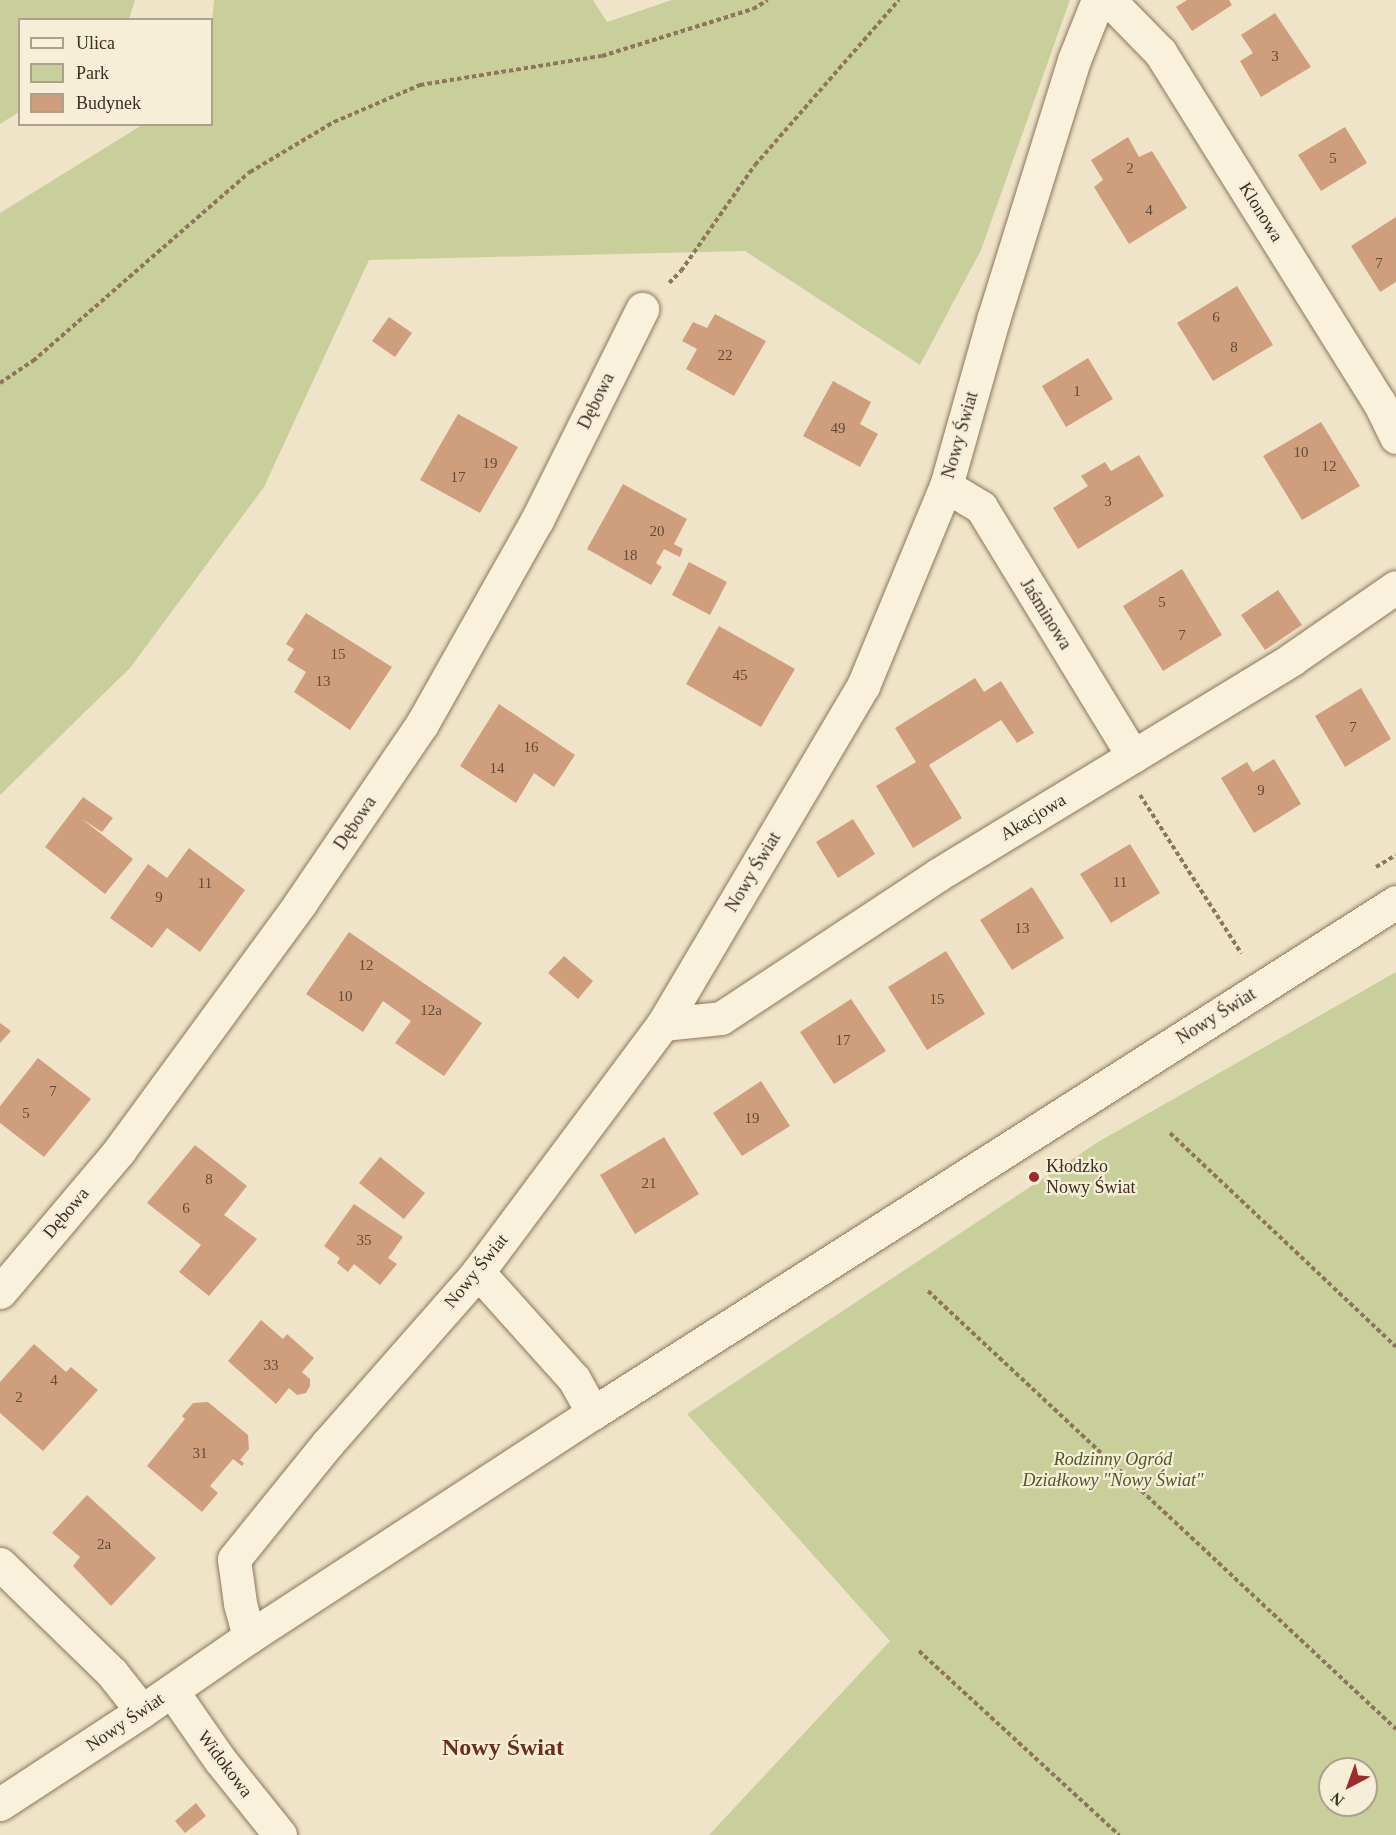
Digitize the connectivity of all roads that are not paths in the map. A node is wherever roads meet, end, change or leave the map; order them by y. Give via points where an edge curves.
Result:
1 (1098, 0) edge
2 (1109, 0) edge
3 (642, 309) road end
4 (1396, 437) edge
5 (946, 486) junction
6 (1396, 587) edge
7 (1126, 760) junction
8 (1396, 902) edge
9 (663, 1024) junction
10 (478, 1272) junction
11 (0, 1292) edge
12 (593, 1413) junction
13 (0, 1564) edge
14 (249, 1637) junction
15 (172, 1691) junction
16 (142, 1711) junction
17 (0, 1804) edge
18 (280, 1835) edge

1 - 5 street, Nowy Świat via 1074,60
2 - 4 street, Klonowa via 1160,52 1379,402
3 - 11 street, Dębowa via 537,520 422,724 301,902 119,1151
5 - 7 street, Jaśminowa via 981,507
5 - 9 street, Nowy Świat via 863,686
6 - 7 street, Akacjowa via 1292,659
7 - 9 street, Akacjowa via 939,873 722,1018
8 - 12 street, Nowy Świat
9 - 10 street, Nowy Świat
10 - 12 street via 574,1379
10 - 14 street, Nowy Świat via 328,1443 234,1559
12 - 14 street, Nowy Świat
13 - 16 street via 111,1673
14 - 15 street, Nowy Świat
15 - 16 street, Nowy Świat
15 - 18 street, Widokowa
16 - 17 street, Nowy Świat

